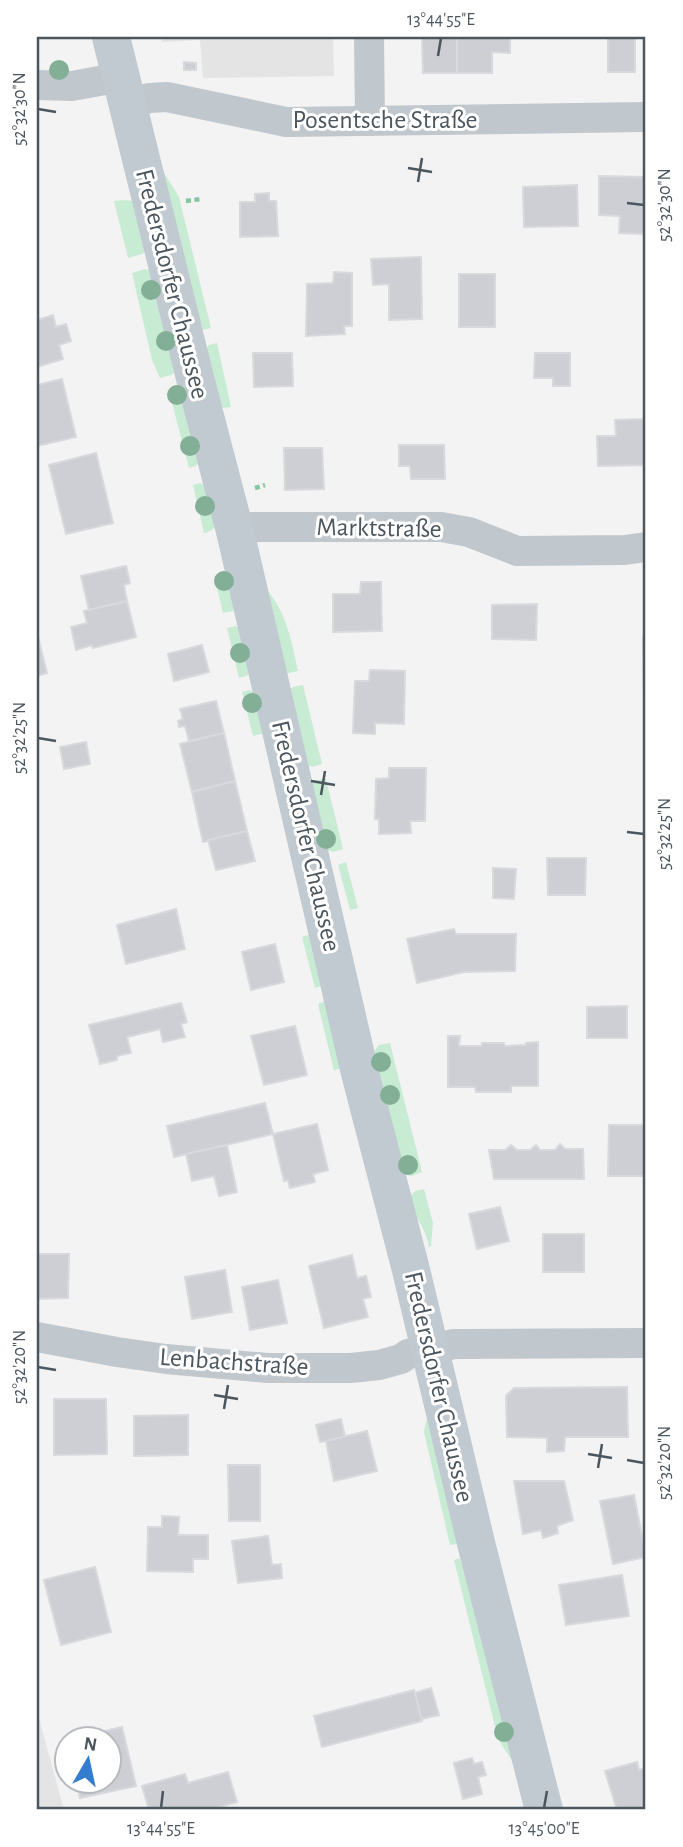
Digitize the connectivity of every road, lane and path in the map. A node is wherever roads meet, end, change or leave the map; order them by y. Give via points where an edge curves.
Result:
1 (111, 37) edge
2 (369, 37) edge
3 (37, 85) edge
4 (124, 90) junction
5 (646, 117) edge
6 (370, 121) junction
7 (201, 198) dead end
8 (186, 201) dead end
9 (235, 531) junction
10 (646, 547) edge
11 (37, 1337) edge
12 (646, 1343) edge
13 (430, 1349) junction
14 (544, 1810) edge

1 - 4 main road, Fredersdorfer Chaussee
2 - 6 street
3 - 4 street, Posentsche Straße
4 - 6 street, Posentsche Straße via 286,122
4 - 9 main road, Fredersdorfer Chaussee
5 - 6 street, Posentsche Straße
7 - 8 path
9 - 10 street, Marktstraße via 251,527 441,527 469,532 517,551
9 - 13 main road, Fredersdorfer Chaussee via 360,1073
11 - 13 street, Lenbachstraße via 166,1359 268,1368 379,1366
12 - 13 street, Lenbachstraße via 454,1344
13 - 14 main road, Fredersdorfer Chaussee

